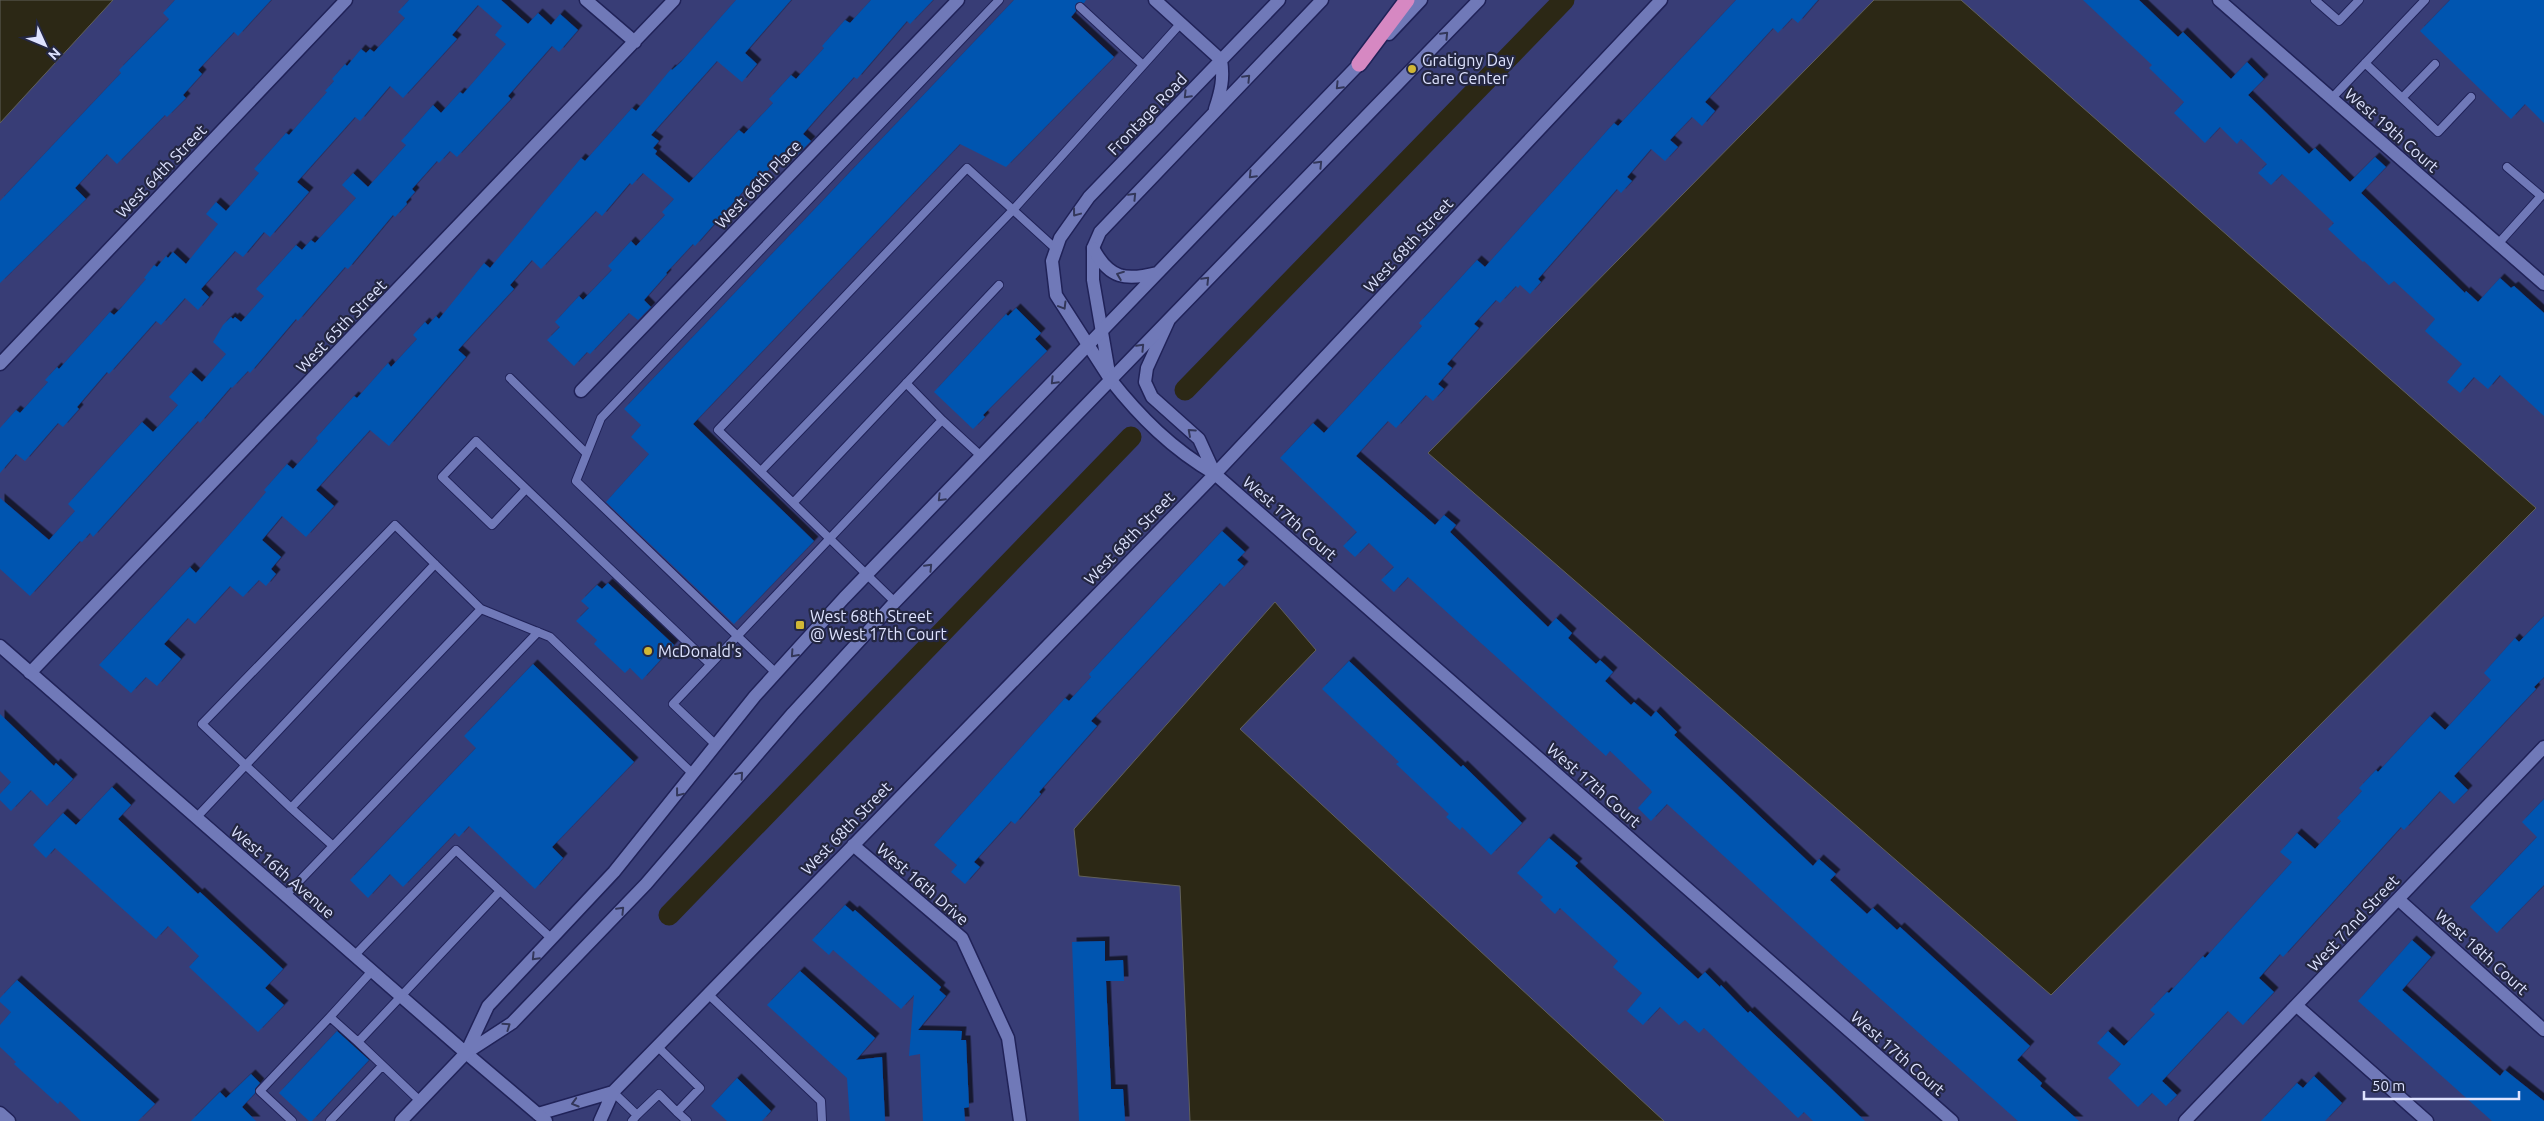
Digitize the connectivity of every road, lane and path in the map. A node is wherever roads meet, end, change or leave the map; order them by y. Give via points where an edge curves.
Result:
1 (346, 0) edge
2 (586, 0) edge
3 (674, 0) edge
4 (958, 0) edge
5 (999, 0) edge
6 (1155, 0) edge
7 (1279, 0) edge
8 (1322, 0) edge
9 (1407, 0) edge
10 (1421, 0) edge
11 (1479, 0) edge
12 (1661, 0) edge
13 (2220, 0) edge
14 (2315, 0) edge
15 (2359, 0) edge
16 (2425, 0) edge
17 (1080, 7) dead end
18 (1181, 23) junction
19 (634, 42) junction
20 (1221, 60) junction
21 (2364, 63) junction
22 (1359, 64) junction
23 (2434, 64) dead end
24 (1143, 65) junction
25 (2471, 97) dead end
26 (2332, 98) junction
27 (2402, 98) junction
28 (1213, 113) junction
29 (2507, 167) dead end
30 (1013, 210) junction
31 (2498, 244) junction
32 (1093, 248) junction
33 (1054, 255) junction
34 (1157, 273) junction
35 (2544, 284) edge
36 (999, 285) dead end
37 (1172, 315) junction
38 (1102, 331) junction
39 (1088, 346) junction
40 (0, 364) edge
41 (510, 378) dead end
42 (1110, 379) junction
43 (906, 383) junction
44 (581, 391) dead end
45 (942, 420) junction
46 (586, 453) junction
47 (981, 456) junction
48 (762, 472) junction
49 (1215, 474) junction
50 (526, 489) junction
51 (794, 502) junction
52 (830, 538) junction
53 (435, 564) junction
54 (868, 575) junction
55 (895, 602) junction
56 (481, 609) junction
57 (538, 632) junction
58 (737, 636) junction
59 (0, 646) edge
60 (710, 664) junction
61 (30, 673) junction
62 (776, 673) junction
63 (716, 745) junction
64 (2544, 747) edge
65 (245, 764) junction
66 (694, 774) junction
67 (291, 808) junction
68 (196, 818) junction
69 (853, 844) junction
70 (332, 845) junction
71 (500, 891) junction
72 (285, 896) junction
73 (2398, 899) junction
74 (552, 939) junction
75 (354, 956) junction
76 (372, 972) junction
77 (708, 994) junction
78 (401, 996) junction
79 (2297, 1006) junction
80 (330, 1017) junction
81 (2544, 1030) edge
82 (358, 1042) junction
83 (657, 1046) junction
84 (466, 1053) junction
85 (382, 1066) junction
86 (613, 1092) junction
87 (420, 1101) junction
88 (677, 1112) junction
89 (0, 1113) edge
90 (542, 1117) edge
91 (635, 1118) edge
92 (9, 1121) edge
93 (292, 1121) edge
94 (330, 1121) edge
95 (401, 1121) edge
96 (600, 1121) edge
97 (687, 1121) edge
98 (822, 1121) edge
99 (1020, 1121) edge
100 (1952, 1121) edge
101 (2185, 1121) edge
102 (2427, 1121) edge

1 - 40 street, West 64th Street
2 - 19 street
3 - 19 street, West 65th Street
4 - 44 street, West 66th Place
5 - 46 lane via 601,418
6 - 18 street
7 - 20 street, Frontage Road
28 -> 8 street
9 - 22 highway
10 - 22 street
37 -> 11 street
12 - 49 street, West 68th Street
13 - 26 street, West 19th Court
14 - 15 lane via 2339,22
16 - 21 lane
17 - 24 lane
18 - 20 street
18 - 24 lane
19 - 61 street, West 65th Street
20 - 28 street via 1224,74
20 -> 33 street, Frontage Road via 1089,197 1072,218
21 - 26 lane
21 - 27 lane
22 -> 34 street
23 - 27 lane
24 - 30 lane
25 - 27 lane via 2438,132
26 - 31 street, West 19th Court
32 -> 28 street via 1109,221
29 - 31 lane via 2541,196
30 - 33 lane
30 - 48 lane
30 - 48 lane via 967,168 718,430
31 - 35 street, West 19th Court
34 -> 32 street via 1135,279 1120,276 1106,268
32 - 38 street via 1093,280
33 -> 39 street, West 17th Court via 1056,295
34 - 38 street
36 - 43 lane
42 -> 37 street
49 -> 37 street, West 17th Court via 1199,439 1152,397 1145,382 1147,368
38 - 39 street
38 - 42 street
39 - 42 street, West 17th Court
39 -> 47 street
41 - 46 lane
42 - 49 street, West 17th Court via 1131,406 1184,456
55 -> 42 street
43 - 45 lane
43 - 51 lane
45 - 47 lane
45 - 52 lane
46 - 58 lane via 576,481
47 -> 54 street
48 - 51 lane
49 - 69 street, West 68th Street
49 - 100 street, West 17th Court
50 - 50 lane via 492,525 442,477 476,441
50 - 60 lane
51 - 52 lane
52 - 54 lane
52 - 58 lane
53 - 56 lane
53 - 65 lane
53 - 65 lane via 395,525 202,724
54 - 55 lane
54 -> 62 street
84 -> 55 street via 512,1023 646,884
56 - 57 lane
56 - 67 lane
57 - 66 lane via 550,637
57 - 70 lane
58 - 60 lane
58 - 62 lane
59 - 61 street, West 16th Avenue
60 - 63 lane via 673,704
61 - 68 street, West 16th Avenue
62 - 63 street
63 - 66 street
64 - 73 street, West 72nd Street
65 - 67 lane
65 - 68 lane
66 -> 74 street via 614,872
67 - 70 lane
68 - 72 street, West 16th Avenue
69 - 77 street, West 68th Street
69 - 99 street, West 16th Drive via 962,938 1008,1038
70 - 72 lane
71 - 74 lane
71 - 75 lane via 456,850
71 - 78 lane
72 - 75 street, West 16th Avenue
73 - 79 street, West 72nd Street
73 - 81 street, West 18th Court
74 -> 84 street via 488,1006
75 - 76 street, West 16th Avenue
76 - 78 street, West 16th Avenue
76 - 80 lane
77 - 83 street, West 68th Street
77 - 98 lane via 821,1101
78 - 82 lane
78 - 84 street, West 16th Avenue
79 - 101 street, West 72nd Street
79 - 102 street
80 - 82 lane
80 - 93 lane via 260,1091
82 - 85 lane
83 - 86 street, West 68th Street
83 - 88 lane via 700,1088
84 - 87 street
84 - 90 street, West 16th Avenue
85 - 87 lane
85 - 94 lane
86 -> 90 street, West 68th Street
86 - 91 lane
86 - 96 street, West 68th Street
87 - 95 street
88 - 91 lane via 658,1094
88 - 97 lane
89 - 92 street

